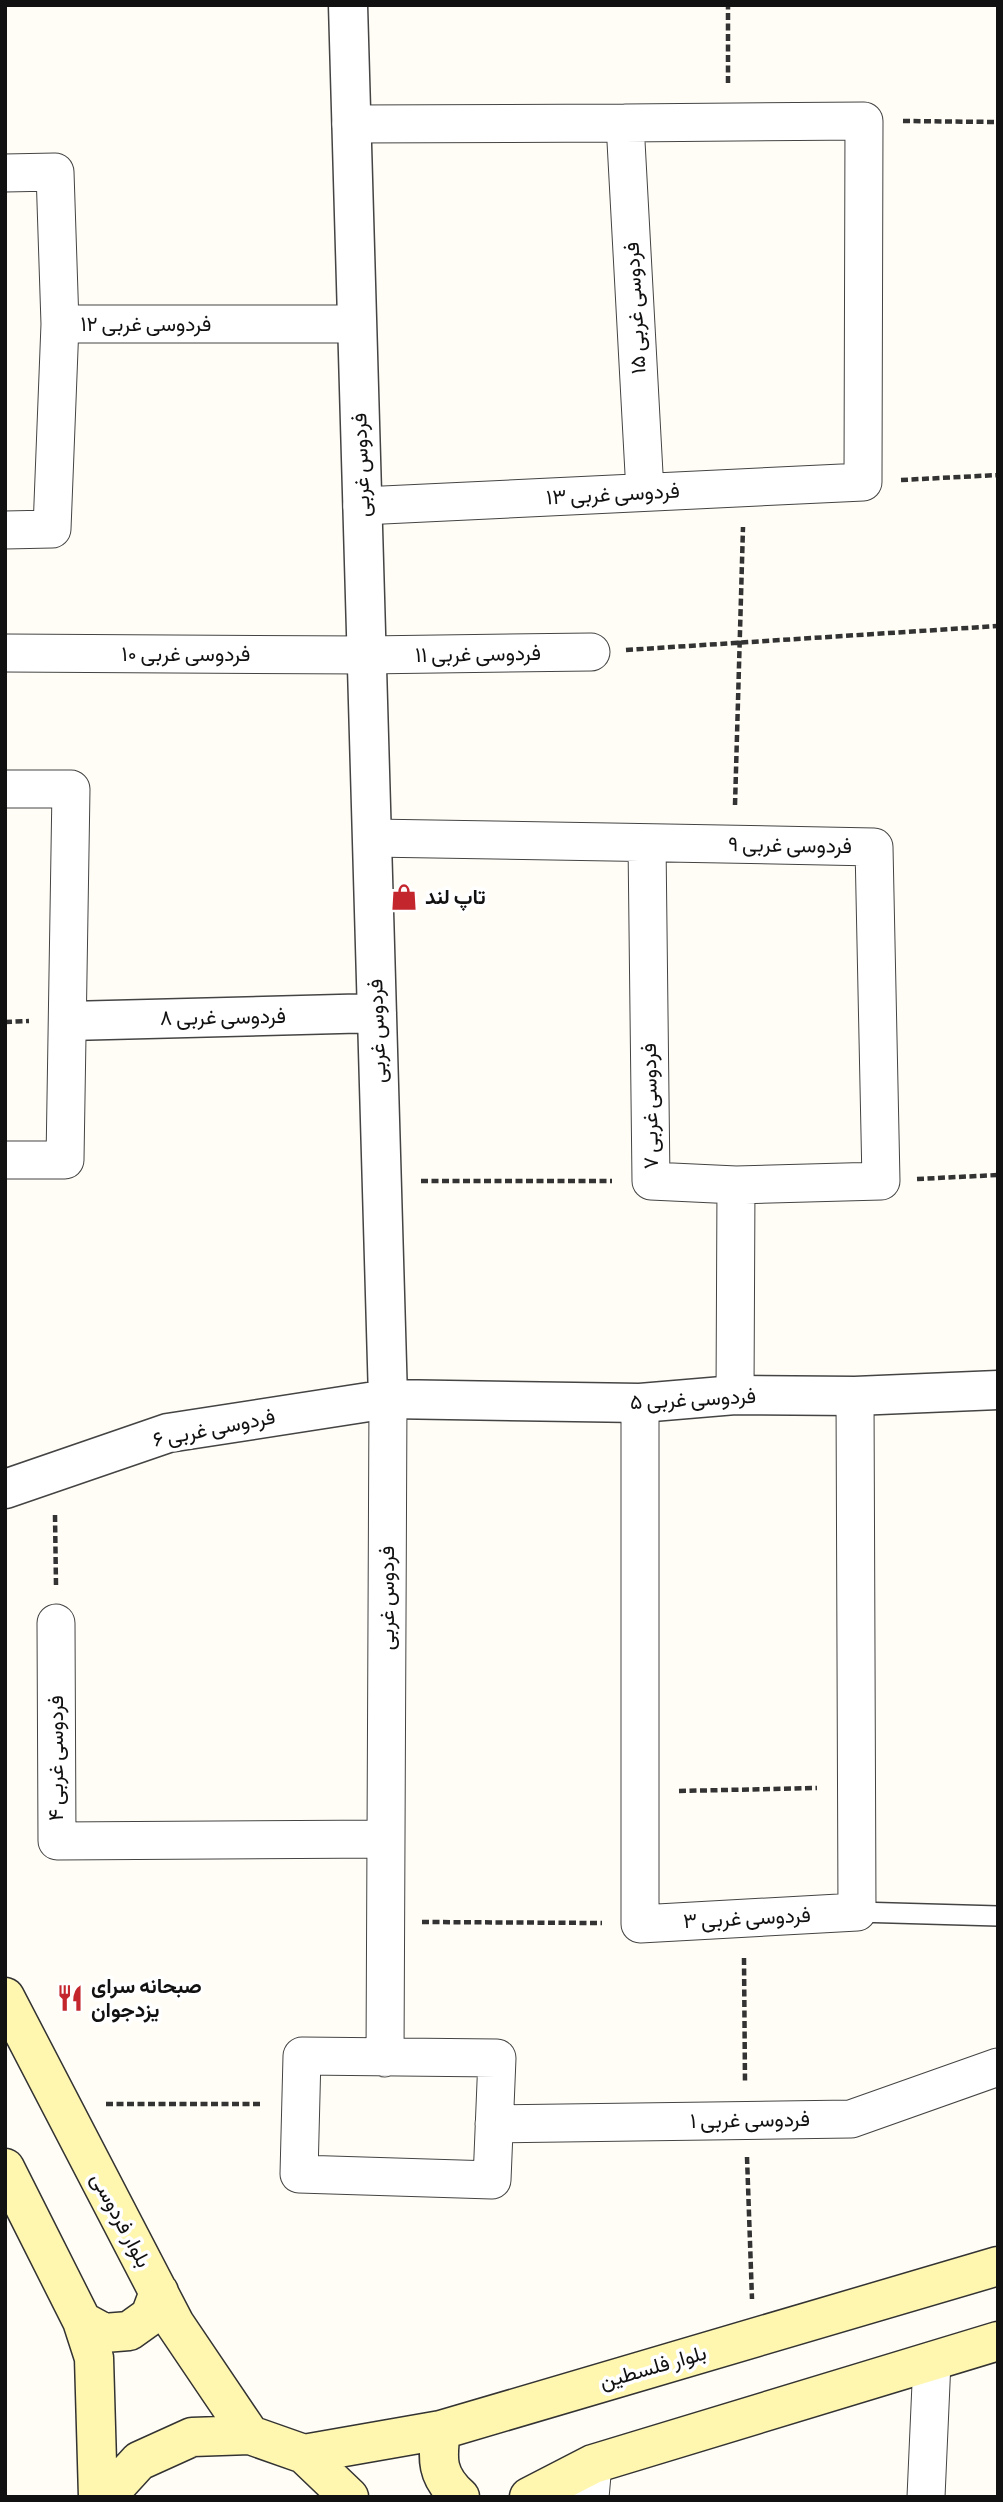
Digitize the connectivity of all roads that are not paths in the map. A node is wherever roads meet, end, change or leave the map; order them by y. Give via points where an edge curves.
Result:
1 (348, 5) edge
2 (625, 123) junction
3 (351, 124) junction
4 (5, 173) edge
5 (60, 324) junction
6 (357, 324) junction
7 (645, 492) junction
8 (362, 506) junction
9 (5, 530) edge
10 (591, 652) road end
11 (5, 653) edge
12 (366, 655) junction
13 (5, 789) edge
14 (372, 838) junction
15 (647, 843) junction
16 (377, 1013) junction
17 (69, 1021) junction
18 (5, 1160) edge
19 (881, 1181) joint
20 (736, 1185) junction
21 (998, 1390) edge
22 (735, 1395) junction
23 (855, 1396) junction
24 (388, 1399) junction
25 (640, 1403) junction
26 (5, 1489) edge
27 (56, 1623) road end
28 (386, 1839) junction
29 (857, 1912) junction
30 (998, 1916) edge
31 (5, 1997) edge
32 (385, 2058) junction
33 (998, 2067) edge
34 (494, 2124) junction
35 (5, 2168) edge
36 (998, 2266) edge
37 (159, 2292) junction
38 (82, 2321) junction
39 (998, 2341) edge
40 (932, 2361) junction
41 (441, 2430) junction
42 (250, 2435) junction
43 (304, 2455) junction
44 (591, 2480) edge
45 (98, 2497) edge
46 (106, 2497) edge
47 (349, 2497) edge
48 (460, 2497) edge
49 (529, 2497) edge
50 (926, 2497) edge

1 - 3 street, فردوس غربی
2 - 3 street
2 - 7 street, فردوسی غربی ۱۵
2 - 7 street, فردوسی غربی ۱۳ via 864,121 863,482
3 - 6 street, فردوس غربی
4 - 5 street via 55,172
5 - 6 street, فردوسی غربی ۱۲
5 - 9 street, فردوسی غربی ۱۲ via 52,529
6 - 8 street, فردوس غربی
7 - 8 street, فردوسی غربی ۱۳
8 - 12 street, فردوس غربی
10 - 12 street, فردوسی غربی ۱۱
11 - 12 street, فردوسی غربی ۱۰
12 - 14 street, فردوس غربی
13 - 17 street via 71,789
14 - 15 street, فردوسی غربی ۹
14 - 16 street, فردوس غربی
15 - 19 street, فردوسی غربی ۹ via 874,847
15 - 20 street, فردوسی غربی ۷ via 651,1181
16 - 17 street, فردوسی غربی ۸
16 - 24 street, فردوس غربی
17 - 18 street via 65,1160
19 - 20 street, فردوسی غربی ۷
20 - 22 street
21 - 23 street, فردوسی غربی ۵
22 - 23 street, فردوسی غربی ۵
22 - 25 street, فردوسی غربی ۵
23 - 29 street
24 - 25 street, فردوسی غربی ۵
24 - 26 street, فردوسی غربی ۶ via 168,1433
24 - 28 street, فردوس غربی
25 - 29 street, فردوسی غربی ۳ via 640,1924
27 - 28 street, فردوسی غربی ۴ via 57,1842
28 - 32 street, فردوس غربی
29 - 30 lane
31 - 37 main road, بلوار فردوسی
32 - 34 street via 497,2058
32 - 34 street via 303,2056 299,2174 492,2180
33 - 34 street, فردوسی غربی ۱ via 851,2119
35 - 38 main road
36 - 41 main road, بلوار فلسطین
37 - 38 main road via 150,2316 129,2331 104,2333
37 - 42 main road, بلوار فردوسی via 174,2324
38 - 45 main road via 94,2358
39 - 40 main road
40 - 44 main road
40 - 50 street
41 - 43 main road, بلوار فلسطین
41 - 48 main road via 438,2458 447,2486
42 - 43 main road
42 - 46 main road via 192,2437 139,2461
43 - 47 main road
44 - 49 main road

